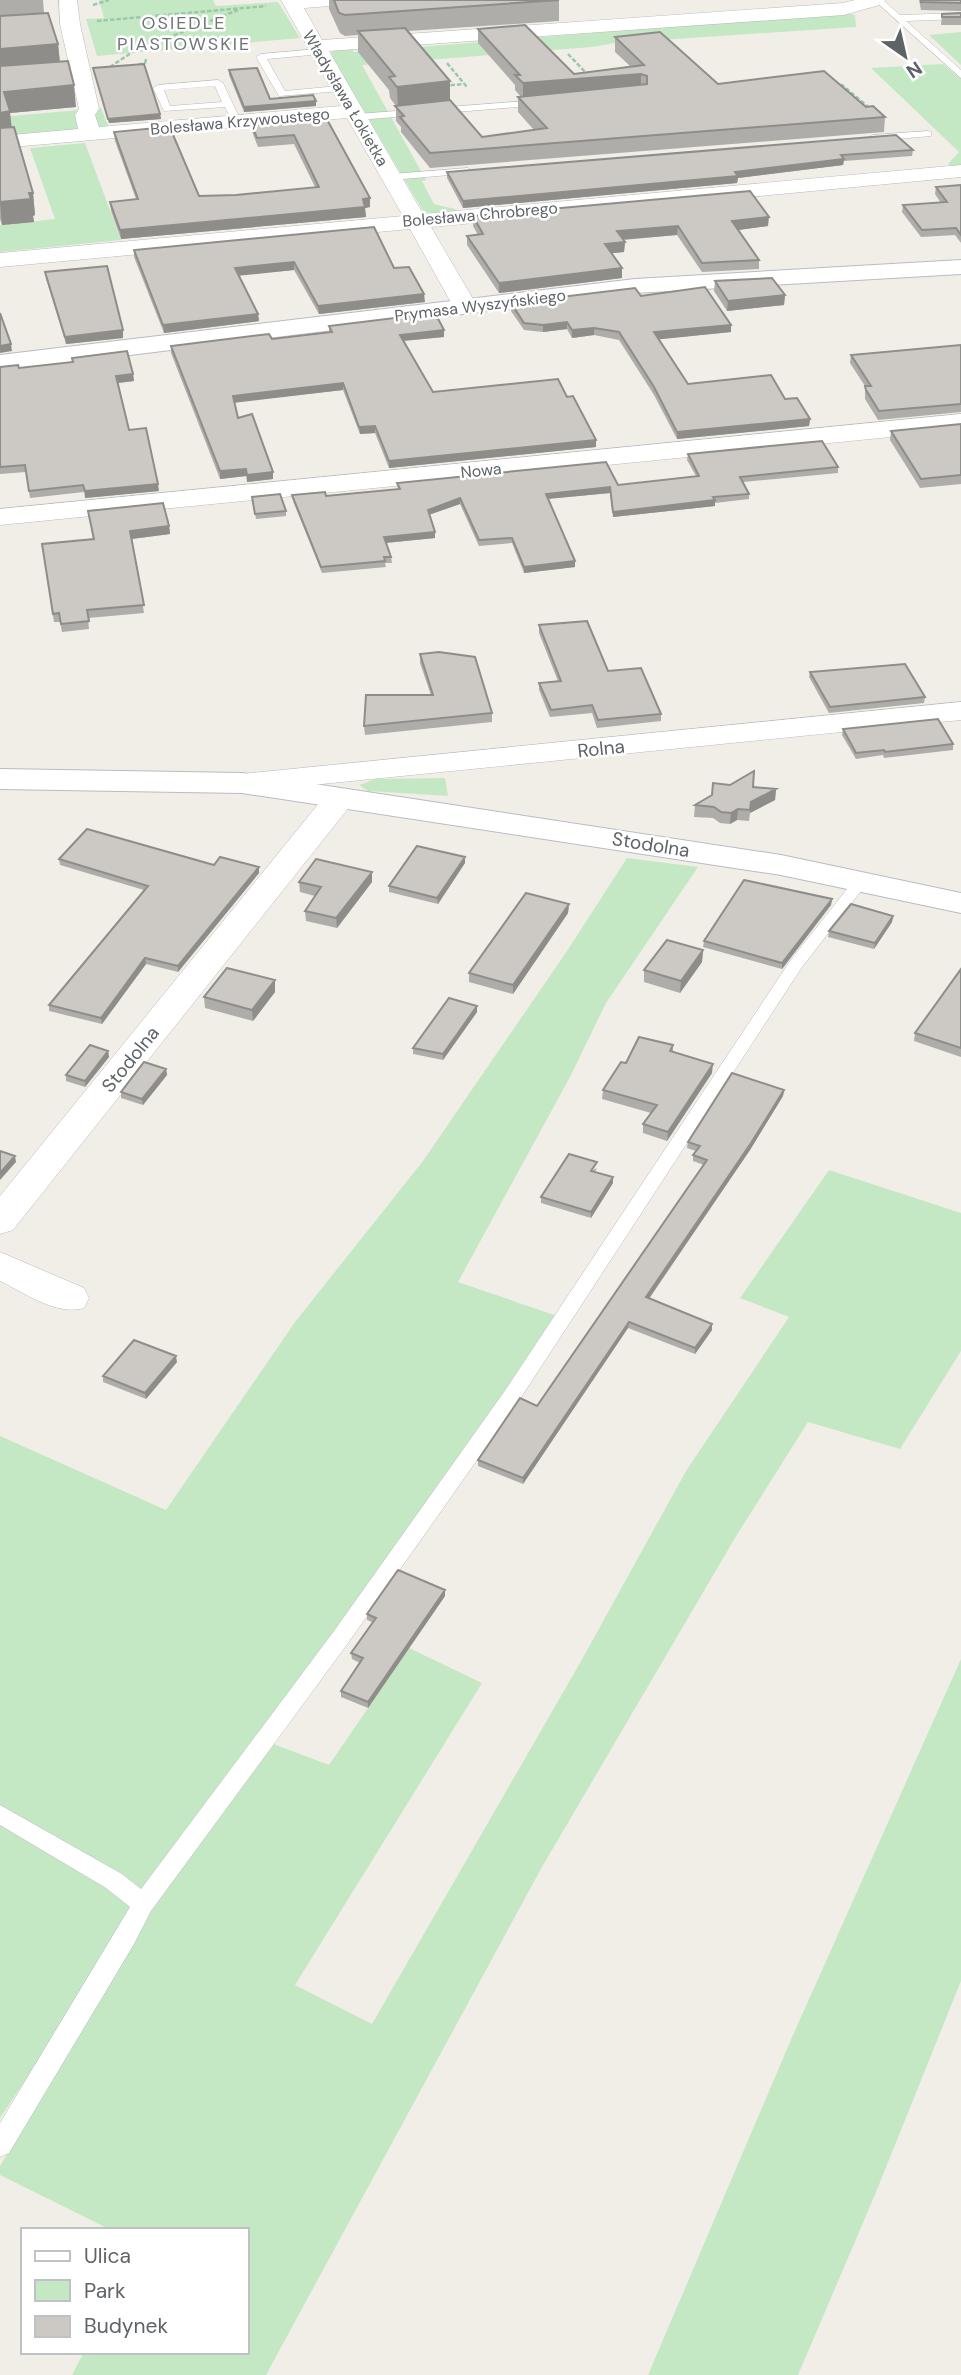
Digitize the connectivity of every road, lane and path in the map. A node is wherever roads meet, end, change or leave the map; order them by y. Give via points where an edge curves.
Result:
1 (68, 0) edge
2 (262, 0) edge
3 (330, 0) edge
4 (877, 0) edge
5 (285, 3) edge
6 (600, 6) dead end
7 (242, 8) junction
8 (961, 16) edge
9 (900, 18) junction
10 (70, 24) junction
11 (47, 26) edge
12 (614, 26) junction
13 (316, 49) junction
14 (568, 54) dead end
15 (146, 59) dead end
16 (447, 63) dead end
17 (134, 65) edge
18 (122, 66) edge
19 (110, 67) junction
20 (82, 72) junction
21 (55, 74) edge
22 (587, 74) junction
23 (961, 75) edge
24 (573, 76) edge
25 (113, 78) edge
26 (593, 80) edge
27 (464, 83) junction
28 (829, 86) edge
29 (437, 87) edge
30 (338, 89) junction
31 (473, 94) dead end
32 (550, 102) edge
33 (871, 109) junction
34 (859, 111) edge
35 (232, 113) junction
36 (356, 114) junction
37 (0, 122) edge
38 (88, 125) junction
39 (928, 134) dead end
40 (902, 136) junction
41 (865, 139) edge
42 (0, 142) edge
43 (479, 170) edge
44 (961, 171) edge
45 (392, 177) junction
46 (417, 220) junction
47 (0, 260) edge
48 (961, 267) edge
49 (465, 306) junction
50 (0, 363) edge
51 (961, 422) edge
52 (0, 517) edge
53 (961, 711) edge
54 (0, 779) edge
55 (242, 783) junction
56 (339, 799) junction
57 (860, 882) junction
58 (961, 903) edge
59 (0, 1221) edge
60 (0, 1265) edge
61 (70, 1298) dead end
62 (0, 1814) edge
63 (143, 1904) junction
64 (0, 2144) edge

1 - 10 street
2 - 7 path
3 - 5 street
4 - 9 lane
4 - 12 street via 844,9
5 - 7 path
5 - 13 street, Władysława Łokietka
6 - 12 street
7 - 10 path
7 - 19 path via 134,51
8 - 9 lane
9 - 23 lane
10 - 11 street
10 - 20 street
12 - 13 street
13 - 30 street, Władysława Łokietka
13 - 30 lane via 261,57 282,94
14 - 22 path
15 - 17 path via 145,64
16 - 27 path
18 - 19 path
19 - 25 path
20 - 21 street
20 - 38 street
22 - 24 path
22 - 26 path
27 - 29 path
27 - 31 path
28 - 33 path via 842,85
30 - 36 street, Władysława Łokietka
32 - 36 lane
33 - 34 path
33 - 40 path
35 - 35 lane via 218,83 158,88 167,109
35 - 36 street, Bolesława Krzywoustego
35 - 38 street, Bolesława Krzywoustego
36 - 45 street, Władysława Łokietka
37 - 38 street
38 - 42 street, Bolesława Krzywoustego
39 - 40 lane
40 - 41 lane
43 - 45 lane
44 - 46 street, Bolesława Chrobrego
45 - 46 street, Władysława Łokietka
46 - 47 street, Bolesława Chrobrego
46 - 49 street, Władysława Łokietka
48 - 49 street, Prymasa Wyszyńskiego via 635,286
49 - 50 street, Prymasa Wyszyńskiego
51 - 52 street, Nowa
53 - 55 street, Rolna
54 - 55 street, Stodolna
55 - 56 street, Stodolna
56 - 57 street, Stodolna via 620,839
56 - 59 street, Stodolna
57 - 58 street, Stodolna
57 - 63 lane via 796,964 511,1398
60 - 61 street
62 - 63 lane via 104,1874
63 - 64 lane

